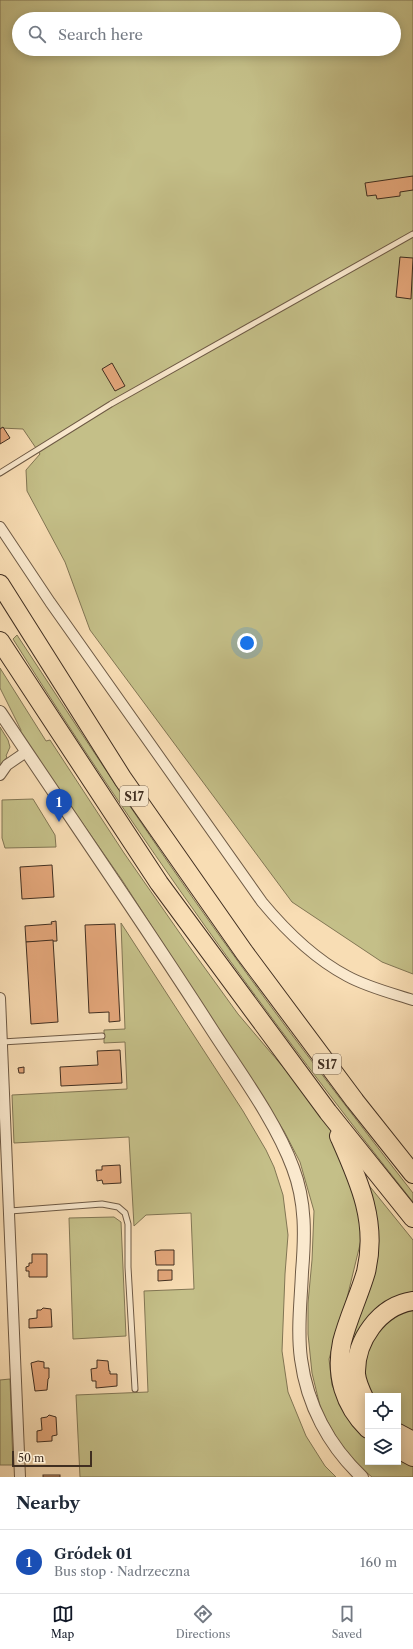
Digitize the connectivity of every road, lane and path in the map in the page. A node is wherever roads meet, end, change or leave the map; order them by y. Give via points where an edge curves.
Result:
1 (413, 234) edge
2 (0, 473) edge
3 (0, 527) edge
4 (0, 584) edge
5 (0, 641) edge
6 (0, 712) edge
7 (26, 752) junction
8 (0, 775) edge
9 (0, 998) edge
10 (413, 1000) edge
11 (102, 1036) dead end
12 (1, 1042) edge
13 (328, 1112) junction
14 (413, 1174) edge
15 (10, 1211) junction
16 (413, 1218) edge
17 (413, 1301) edge
18 (135, 1390) dead end
19 (365, 1400) edge
20 (365, 1426) edge
21 (401, 1435) edge
22 (413, 1441) edge
23 (401, 1451) edge
24 (413, 1457) edge
25 (20, 1477) edge
26 (362, 1477) edge

1 - 2 lane via 111,404
3 - 10 street via 248,883 284,928 313,953 347,976
4 - 14 highway, S17 via 123,779 244,952
5 - 13 highway, S17 via 159,883
6 - 7 street
7 - 8 street via 7,765
7 - 26 street via 155,941 274,1127 284,1147 298,1182 303,1209 305,1234 300,1329 304,1377 322,1426 343,1457
9 - 12 street
11 - 12 lane
12 - 15 street
13 - 16 highway, S17
13 - 20 highway via 360,1182 369,1224 368,1261 342,1342 339,1365 341,1384 349,1405
15 - 18 lane via 102,1204 118,1207 125,1213 128,1224
15 - 25 street
17 - 19 highway via 398,1305 380,1317 361,1344 356,1374
21 - 22 highway
23 - 24 highway

